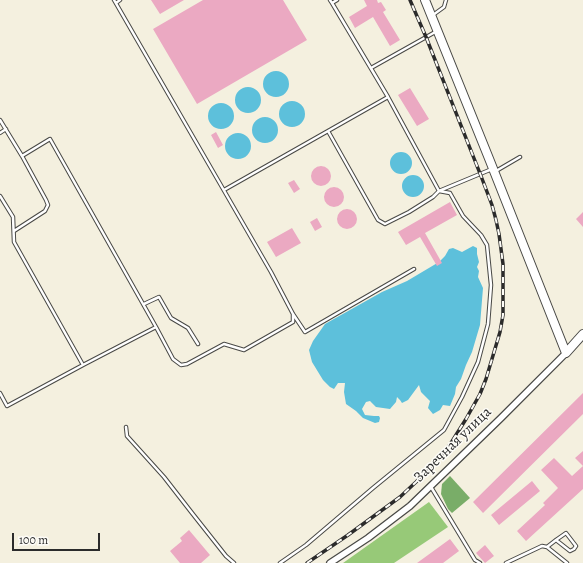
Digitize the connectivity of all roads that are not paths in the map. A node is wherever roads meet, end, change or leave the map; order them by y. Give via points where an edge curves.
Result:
1 (120, 0) edge
2 (337, 0) edge
3 (425, 0) edge
4 (446, 0) edge
5 (115, 1) edge
6 (331, 2) edge
7 (431, 16) junction
8 (437, 31) junction
9 (371, 68) junction
10 (388, 97) junction
11 (0, 120) edge
12 (6, 130) junction
13 (328, 131) junction
14 (0, 133) edge
15 (22, 156) junction
16 (520, 157) dead end
17 (494, 170) junction
18 (224, 190) junction
19 (439, 191) junction
20 (0, 196) edge
21 (14, 231) junction
22 (414, 269) dead end
23 (144, 304) junction
24 (293, 314) junction
25 (156, 327) junction
26 (583, 334) edge
27 (198, 344) dead end
28 (566, 352) junction
29 (82, 365) junction
30 (0, 393) edge
31 (126, 427) dead end
32 (431, 486) junction
33 (556, 540) junction
34 (547, 547) junction
35 (234, 563) edge
36 (280, 563) edge
37 (330, 563) edge
38 (480, 563) edge
39 (506, 563) edge
40 (567, 563) edge

1 - 5 lane
2 - 6 lane
3 - 7 street
4 - 7 lane via 444,7
5 - 18 lane
6 - 9 lane
7 - 8 street
8 - 9 lane
8 - 17 street
9 - 10 lane
10 - 13 lane
10 - 19 lane
11 - 12 lane
12 - 14 lane
12 - 15 lane
13 - 18 lane
13 - 19 lane via 378,220 385,224 409,212
15 - 21 lane via 48,206 45,211
15 - 23 lane via 50,139
16 - 17 lane
17 - 19 lane
17 - 28 street
18 - 24 lane
19 - 36 lane via 450,193 463,216 487,245 491,285 488,324 478,362 444,430 306,545
20 - 21 lane via 13,217
21 - 29 lane via 14,242
22 - 24 lane via 305,332
23 - 25 lane
23 - 27 lane via 159,297 171,318 188,328
24 - 25 lane via 293,322 244,350 224,344 181,365 173,359
25 - 29 lane
26 - 28 street, Заречная улица
28 - 32 street, Заречная улица
29 - 30 lane via 7,406
31 - 35 lane via 127,436
32 - 37 street, Заречная улица via 410,506
32 - 38 lane
33 - 33 lane via 566,533 576,546 570,551
33 - 34 lane
34 - 39 lane via 542,546
34 - 40 lane

